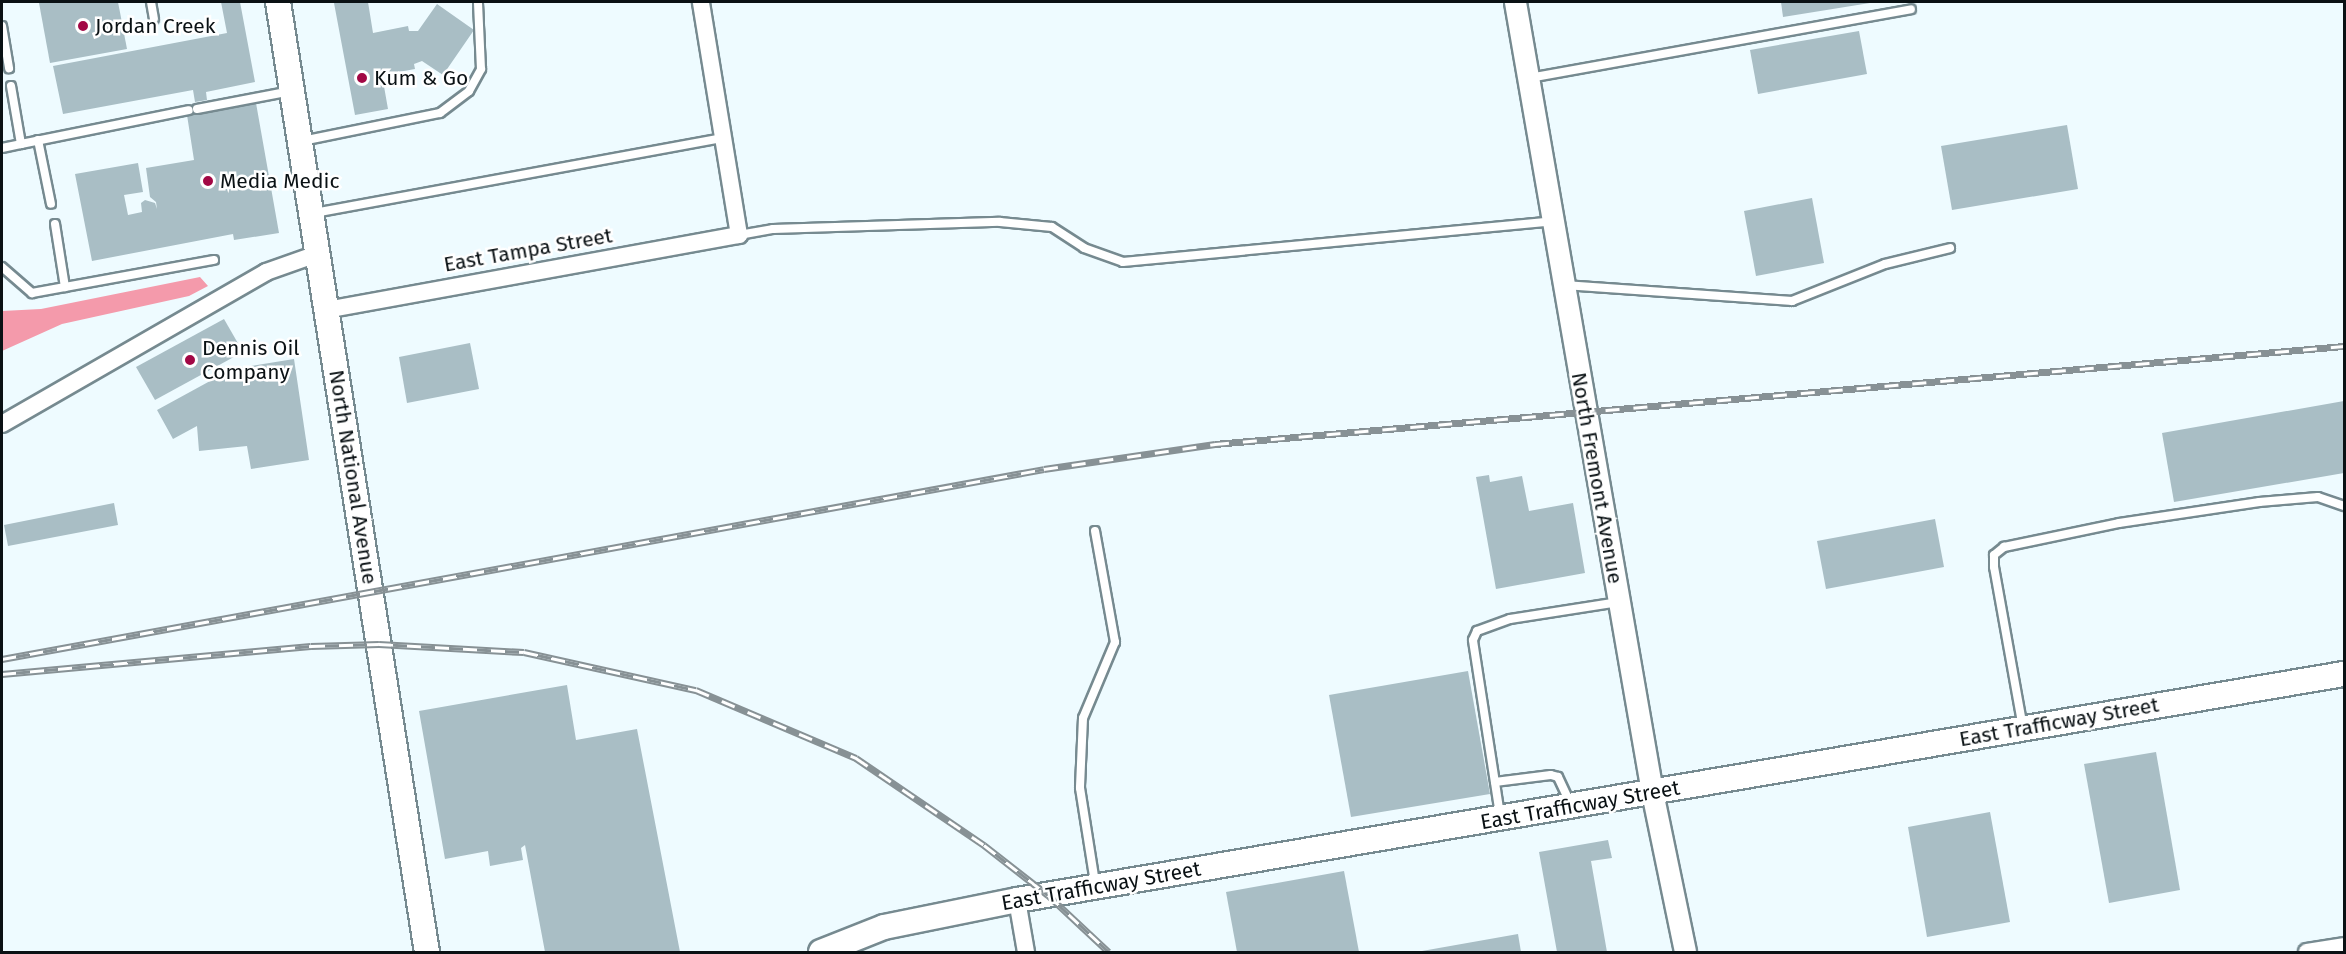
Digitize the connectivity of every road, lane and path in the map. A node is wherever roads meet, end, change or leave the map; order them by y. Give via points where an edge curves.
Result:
1 (151, 2) edge
2 (278, 2) edge
3 (478, 2) edge
4 (701, 2) edge
5 (1515, 2) edge
6 (1911, 9) dead end
7 (154, 19) dead end
8 (2, 26) edge
9 (9, 68) dead end
10 (1529, 78) junction
11 (11, 86) dead end
12 (291, 91) junction
13 (723, 138) junction
14 (38, 140) junction
15 (298, 141) junction
16 (21, 144) junction
17 (2, 148) edge
18 (51, 204) dead end
19 (310, 213) junction
20 (1553, 221) junction
21 (55, 224) dead end
22 (739, 235) junction
23 (1950, 248) dead end
24 (317, 254) junction
25 (214, 260) dead end
26 (2, 267) edge
27 (1564, 285) junction
28 (65, 287) junction
29 (326, 310) junction
30 (2, 424) edge
31 (2344, 506) edge
32 (1095, 531) dead end
33 (1619, 602) junction
34 (2344, 674) edge
35 (2023, 729) junction
36 (1495, 782) junction
37 (1652, 792) junction
38 (1571, 806) junction
39 (1500, 818) junction
40 (1096, 887) junction
41 (1017, 900) junction
42 (2344, 946) edge
43 (427, 952) edge
44 (821, 952) edge
45 (1026, 952) edge
46 (1685, 952) edge
47 (2307, 952) edge

1 - 7 lane
2 - 12 main road, North National Avenue
3 - 15 lane via 481,69 469,91 440,113
4 - 13 street
5 - 10 street, North Fremont Avenue
6 - 10 lane
8 - 9 lane
10 - 20 street, North Fremont Avenue
11 - 16 lane
12 - 14 lane
12 - 15 main road, North National Avenue
13 - 19 lane
13 - 22 street
14 - 16 lane
14 - 18 lane
15 - 19 main road, North National Avenue
16 - 17 lane
19 - 24 main road, North National Avenue
20 - 22 lane via 1123,262 1084,248 1052,227 1000,222 773,229
20 - 27 street, North Fremont Avenue
21 - 28 lane
22 - 29 street, East Tampa Street
23 - 27 lane via 1885,264 1792,300
24 - 29 main road, North National Avenue
24 - 30 street via 266,272
25 - 28 lane
26 - 28 lane via 32,292
27 - 33 street, North Fremont Avenue
29 - 43 main road, North National Avenue
31 - 35 lane via 2318,497 2259,502 2119,523 2004,547 1994,555 1994,567
32 - 40 lane via 1115,642 1083,718 1080,788
33 - 36 lane via 1510,619 1477,631 1473,640
33 - 37 street, North Fremont Avenue
34 - 35 main road, East Trafficway Street
35 - 37 main road, East Trafficway Street
36 - 38 lane via 1558,777
36 - 39 lane
37 - 38 main road, East Trafficway Street
37 - 46 street, North Fremont Avenue
38 - 39 main road, East Trafficway Street
39 - 40 main road, East Trafficway Street
40 - 41 main road, East Trafficway Street
41 - 44 main road, East Trafficway Street via 893,925
41 - 45 street
42 - 47 street

